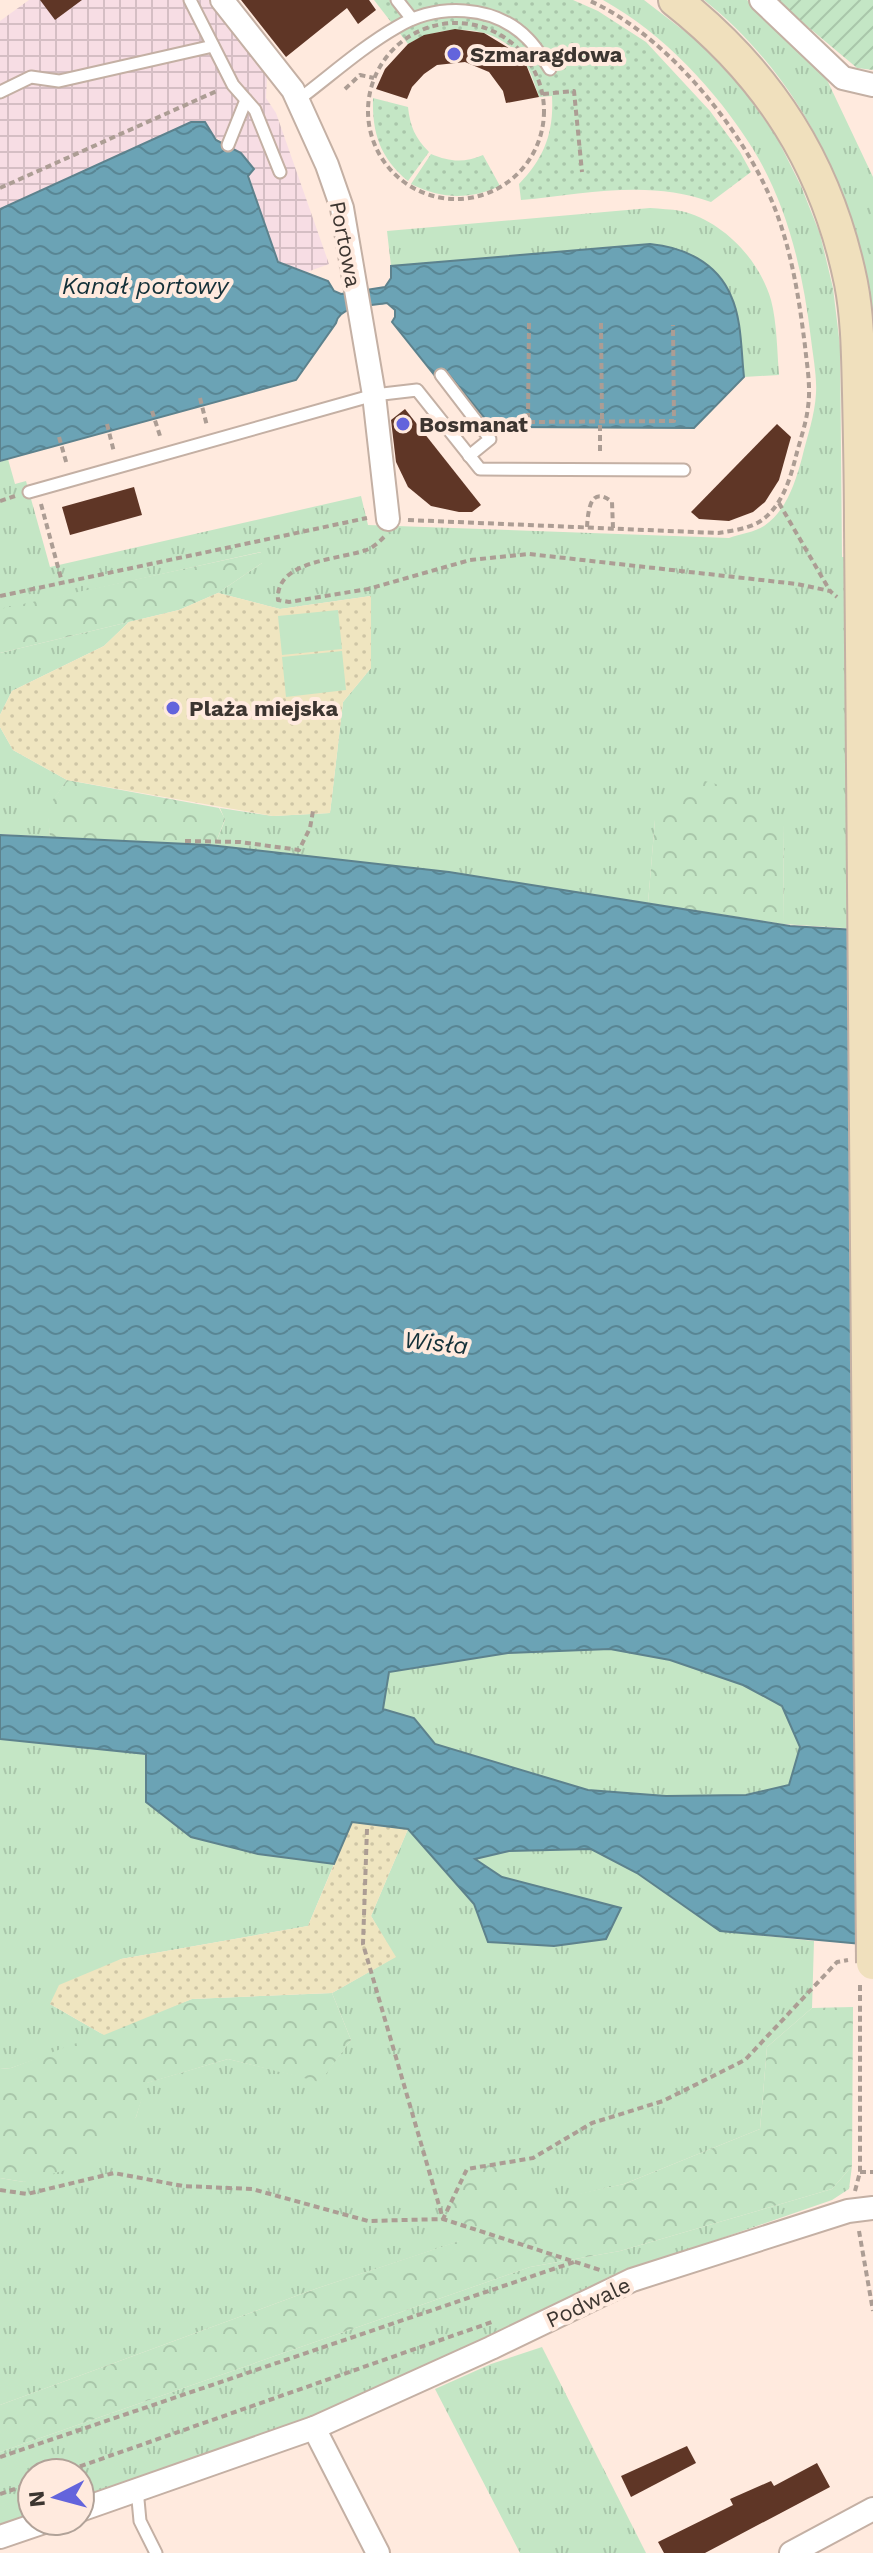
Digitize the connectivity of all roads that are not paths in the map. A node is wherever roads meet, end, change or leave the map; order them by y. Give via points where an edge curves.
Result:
1 (190, 0) edge
2 (222, 0) edge
3 (397, 0) edge
4 (675, 0) edge
5 (761, 0) edge
6 (412, 19) junction
7 (213, 46) junction
8 (550, 69) dead end
9 (873, 85) edge
10 (0, 92) edge
11 (246, 100) junction
12 (298, 100) junction
13 (228, 145) dead end
14 (280, 172) dead end
15 (441, 375) dead end
16 (374, 395) junction
17 (469, 456) junction
18 (684, 470) dead end
19 (33, 491) road end
20 (388, 519) road end
21 (873, 1963) edge
22 (862, 2209) edge
23 (314, 2428) junction
24 (137, 2489) junction
25 (96, 2504) edge
26 (873, 2509) edge
27 (156, 2553) edge
28 (378, 2553) edge
29 (791, 2553) edge

1 - 7 lane
2 - 12 street, Portowa
3 - 6 lane
4 - 21 main road, bridge via 756,76 791,126 837,229 858,345
5 - 9 street via 843,78
6 - 8 lane via 455,10 495,17 527,38
6 - 12 lane
7 - 10 lane via 59,81 31,77
7 - 11 lane
11 - 13 lane
11 - 14 lane
12 - 16 street, Portowa via 342,208
15 - 17 lane via 490,439
16 - 17 lane via 417,390
16 - 19 lane
16 - 20 street, Portowa
17 - 18 lane via 480,469
22 - 23 street, Podwale via 632,2280
23 - 24 street, Podwale
23 - 28 street
24 - 25 street, Podwale
24 - 27 lane via 140,2521
26 - 29 street

